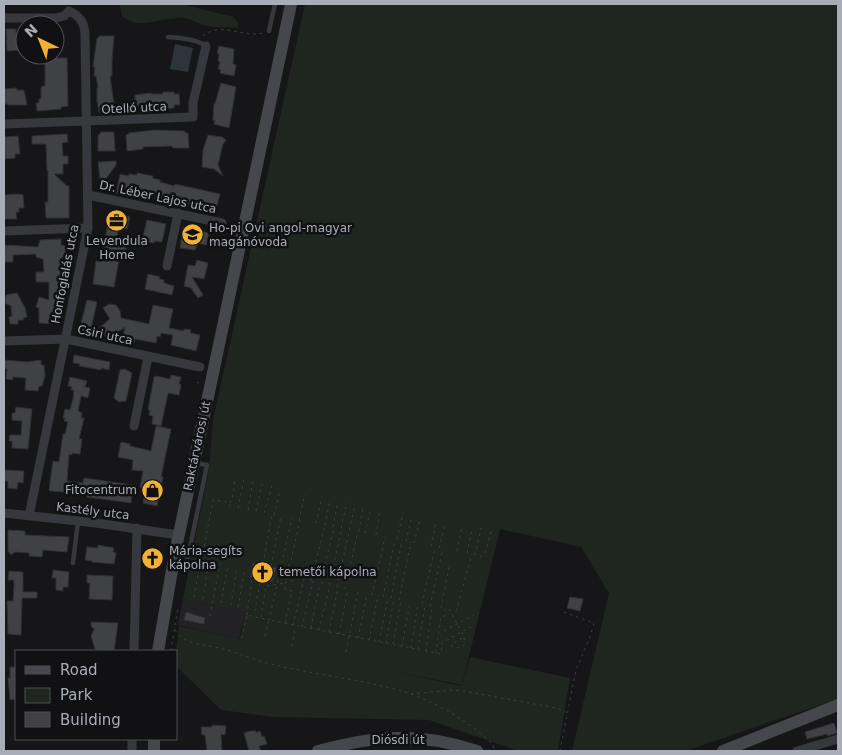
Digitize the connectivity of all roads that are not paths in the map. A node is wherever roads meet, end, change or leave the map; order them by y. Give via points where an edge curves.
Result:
1 (275, 4) edge
2 (291, 4) edge
3 (70, 7) edge
4 (4, 18) edge
5 (269, 31) road end
6 (168, 37) dead end
7 (202, 44) joint
8 (87, 122) junction
9 (4, 124) edge
10 (88, 195) junction
11 (178, 213) junction
12 (222, 223) dead end
13 (88, 228) junction
14 (4, 231) edge
15 (167, 266) dead end
16 (66, 339) junction
17 (4, 341) edge
18 (148, 357) junction
19 (200, 367) dead end
20 (134, 426) dead end
21 (193, 462) junction
22 (4, 514) edge
23 (29, 516) junction
24 (78, 521) junction
25 (136, 528) junction
26 (178, 535) junction
27 (174, 553) junction
28 (73, 563) dead end
29 (134, 650) edge
30 (158, 650) edge
31 (838, 705) edge
32 (838, 739) edge
33 (803, 750) edge
34 (318, 751) edge
35 (477, 751) edge
36 (723, 751) edge

1 - 5 lane
2 - 21 main road, Raktárvárosi út
3 - 4 street via 64,16 56,18
3 - 8 street, Honfoglalás utca via 84,25
6 - 7 lane
7 - 8 street, Otelló utca via 192,117
8 - 9 street, Otelló utca
8 - 10 street, Honfoglalás utca
10 - 11 street, Dr. Léber Lajos utca
10 - 13 street, Honfoglalás utca
11 - 12 street, Dr. Léber Lajos utca
11 - 15 street
13 - 14 street
13 - 16 street, Honfoglalás utca
16 - 17 street, Csiri utca
16 - 18 street, Csiri utca
16 - 23 street, Honfoglalás utca
18 - 19 street, Csiri utca
18 - 20 street
21 - 26 main road, Raktárvárosi út
21 - 27 lane via 207,465 188,557
22 - 23 street, Kastély utca
23 - 24 street, Kastély utca
24 - 25 street, Kastély utca
24 - 28 lane
25 - 26 street, Kastély utca
25 - 29 street
26 - 27 main road, Raktárvárosi út
27 - 30 main road, Raktárvárosi út
31 - 36 main road
32 - 33 street
34 - 35 main road, Diósdi út via 366,739 391,738 432,740

